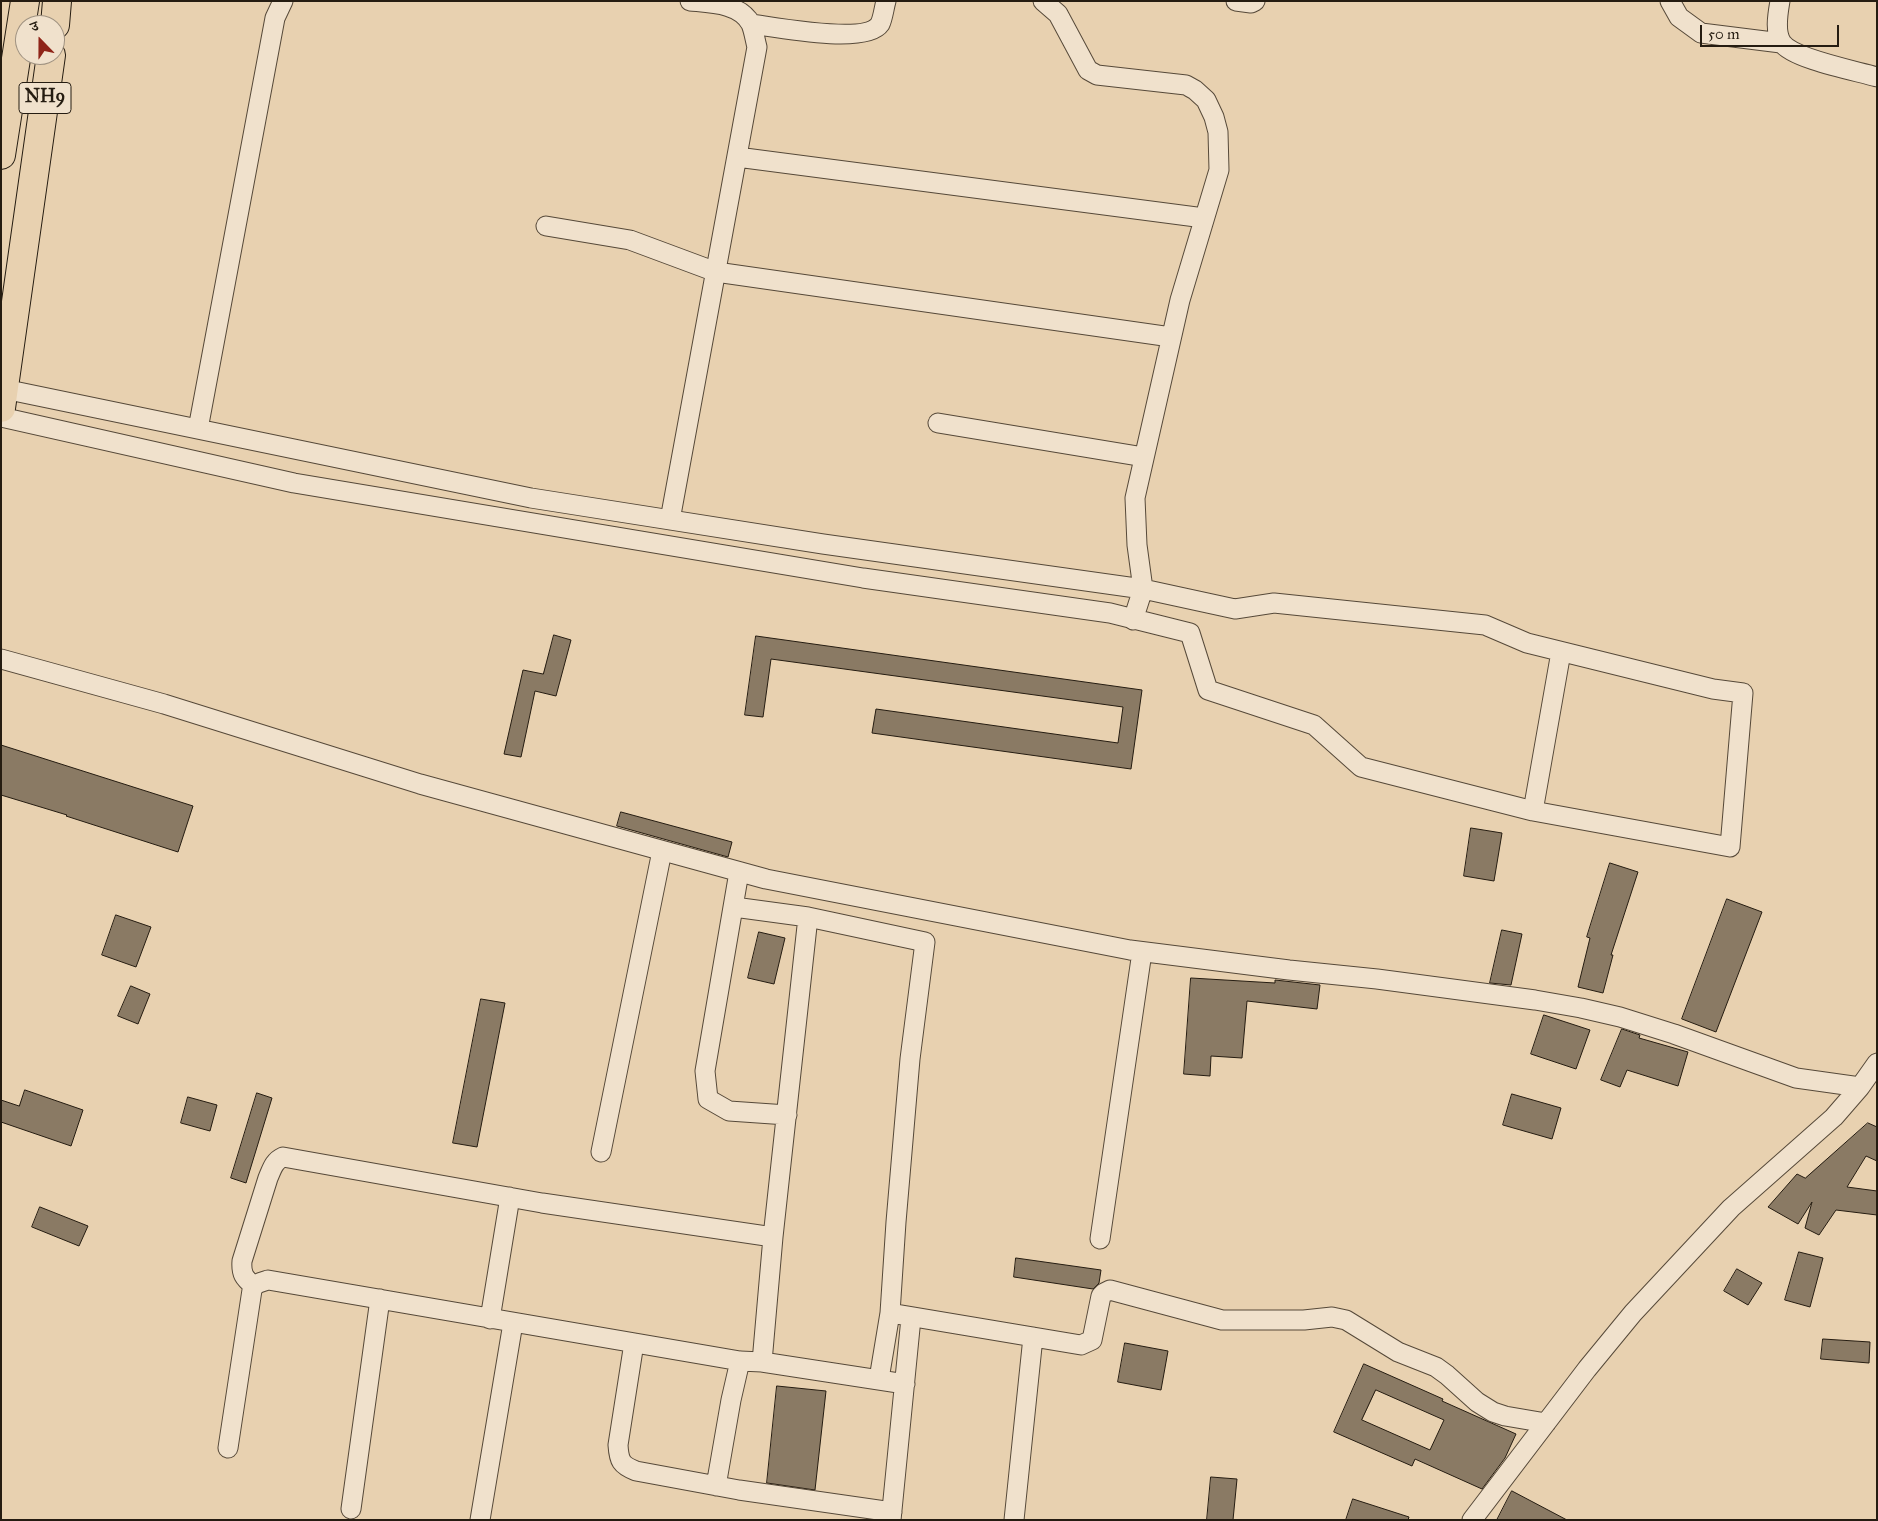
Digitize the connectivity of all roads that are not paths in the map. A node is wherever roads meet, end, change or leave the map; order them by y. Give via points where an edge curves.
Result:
1 (25, 1) edge
2 (58, 1) edge
3 (283, 1) edge
4 (690, 1) edge
5 (886, 1) edge
6 (1043, 1) edge
7 (1236, 1) edge
8 (1255, 1) edge
9 (1670, 1) edge
10 (1780, 1) edge
11 (56, 15) edge
12 (751, 24) junction
13 (1781, 43) junction
14 (50, 65) edge
15 (1877, 77) edge
16 (1, 155) edge
17 (737, 156) junction
18 (1204, 218) junction
19 (546, 226) dead end
20 (716, 272) junction
21 (1171, 337) junction
22 (3, 399) edge
23 (1, 417) edge
24 (938, 423) dead end
25 (198, 429) junction
26 (221, 434) junction
27 (1144, 457) junction
28 (213, 465) junction
29 (670, 520) junction
30 (1143, 589) junction
31 (1133, 620) junction
32 (1561, 652) junction
33 (1, 659) edge
34 (1533, 811) junction
35 (662, 851) junction
36 (740, 872) junction
37 (734, 907) junction
38 (808, 918) junction
39 (1142, 952) junction
40 (1877, 1063) edge
41 (1860, 1087) junction
42 (786, 1115) junction
43 (601, 1152) dead end
44 (510, 1197) junction
45 (773, 1237) junction
46 (1100, 1239) dead end
47 (254, 1286) junction
48 (380, 1299) junction
49 (890, 1313) junction
50 (911, 1318) junction
51 (490, 1319) junction
52 (513, 1323) junction
53 (1033, 1338) junction
54 (634, 1343) junction
55 (740, 1361) junction
56 (762, 1362) junction
57 (880, 1379) junction
58 (905, 1384) junction
59 (1546, 1423) junction
60 (228, 1448) dead end
61 (716, 1486) junction
62 (351, 1510) dead end
63 (891, 1516) edge
64 (480, 1520) edge
65 (1014, 1520) edge
66 (1472, 1520) edge

1 - 16 highway
2 - 11 highway
3 - 25 street via 275,18
4 - 12 street via 724,5 742,14
5 - 12 street via 879,24 858,34 832,35
6 - 18 street via 1058,14 1088,70 1097,75 1186,85 1206,100 1218,132 1219,170
7 - 8 street
9 - 13 street via 1678,17 1701,32
10 - 13 street via 1778,31
12 - 17 street via 757,47
13 - 15 street via 1796,54
14 - 22 highway, NH9
17 - 18 street
17 - 20 street
18 - 21 street
19 - 20 street via 630,240
20 - 21 street
20 - 29 street
21 - 27 street
22 - 25 street
23 - 28 street
24 - 27 street
25 - 26 street
26 - 28 street
26 - 29 street via 530,498
27 - 30 street via 1135,498
28 - 31 street via 333,490 863,578 1110,613
29 - 30 street
30 - 31 street
30 - 32 street via 1235,609 1274,603 1485,625 1527,644
31 - 34 street via 1190,633 1208,690 1314,725 1361,767
32 - 34 street
32 - 34 street via 1713,689 1743,693 1730,846
33 - 35 street via 164,704 420,784
35 - 36 street
35 - 43 street
36 - 37 street
36 - 39 street
37 - 38 street
37 - 42 street via 705,1071 708,1099 729,1111
38 - 42 street
38 - 49 street via 925,942 910,1059
39 - 41 street via 1377,979 1581,1008 1674,1034 1796,1078
39 - 46 street
40 - 41 street
41 - 59 street via 1793,1155 1730,1208 1633,1313
42 - 45 street
44 - 45 street
44 - 47 street via 283,1157 278,1159 268,1178 242,1261 243,1277
44 - 51 street
45 - 56 street
47 - 48 street via 268,1280
47 - 60 street via 248,1307
48 - 51 street
48 - 62 street
49 - 50 street
49 - 57 street
50 - 53 street
50 - 58 street
51 - 52 street
52 - 54 street
52 - 64 street
53 - 59 street via 1088,1343 1094,1335 1101,1296 1110,1290 1227,1321 1339,1318 1398,1352 1436,1367 1493,1412
53 - 65 street
54 - 55 street
54 - 61 street via 618,1445 624,1466
55 - 56 street
55 - 61 street
56 - 57 street
57 - 58 street
58 - 63 street
59 - 66 street
61 - 63 street

